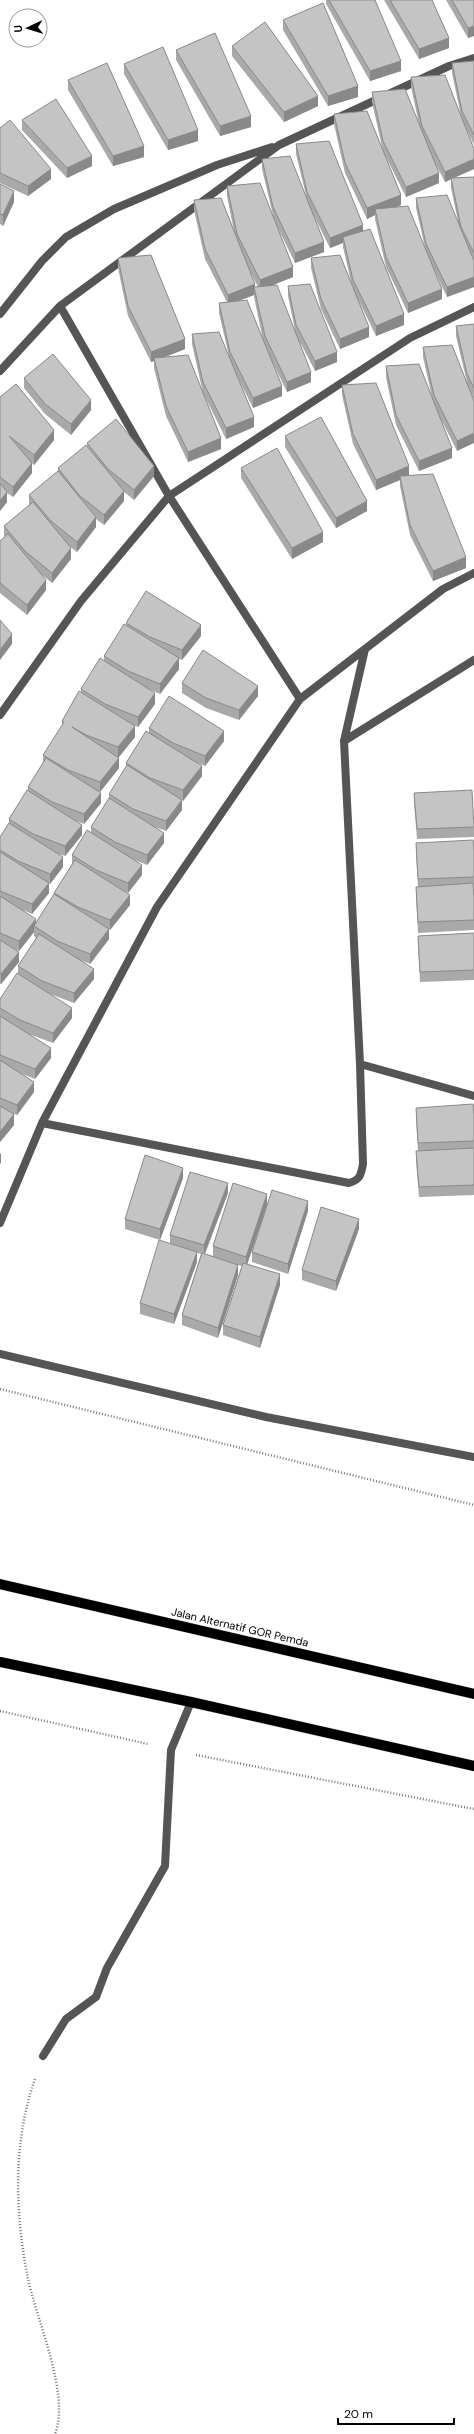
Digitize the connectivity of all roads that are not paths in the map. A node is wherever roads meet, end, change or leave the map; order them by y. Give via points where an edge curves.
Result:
1 (474, 58) edge
2 (279, 145) junction
3 (60, 306) junction
4 (474, 307) edge
5 (0, 314) edge
6 (0, 371) edge
7 (169, 496) junction
8 (474, 573) edge
9 (366, 649) junction
10 (474, 660) edge
11 (300, 699) junction
12 (0, 715) edge
13 (344, 741) junction
14 (360, 1064) junction
15 (474, 1096) edge
16 (42, 1123) junction
17 (0, 1223) edge
18 (0, 1354) edge
19 (474, 1457) edge
20 (0, 1584) edge
21 (0, 1662) edge
22 (474, 1694) edge
23 (191, 1702) junction
24 (474, 1766) edge
25 (43, 2056) road end

1 - 2 street via 449,66
2 - 3 street
2 - 5 street via 217,165 114,209 66,237 42,261
3 - 6 street
3 - 7 street
4 - 7 street via 410,338
7 - 11 street
7 - 12 street via 82,601
8 - 9 street via 443,589
9 - 11 street
9 - 13 street
10 - 13 street
11 - 16 street via 157,907
13 - 14 street
14 - 15 street
14 - 16 street via 363,1164 361,1176 349,1183
16 - 17 street
18 - 19 street via 266,1416
20 - 22 main road, Jalan Alternatif GOR Pemda
21 - 23 main road
23 - 24 main road
23 - 25 street via 171,1750 165,1866 107,1968 96,1997 66,2019

